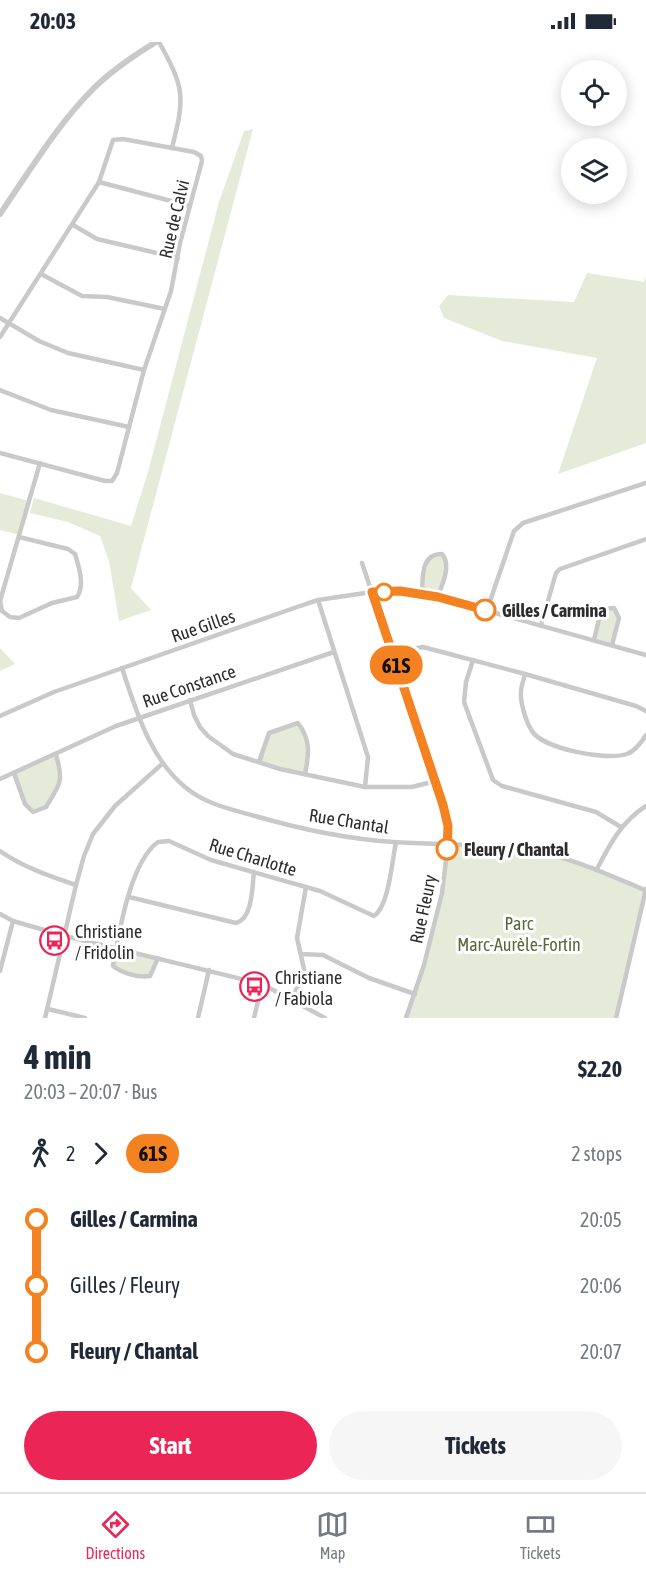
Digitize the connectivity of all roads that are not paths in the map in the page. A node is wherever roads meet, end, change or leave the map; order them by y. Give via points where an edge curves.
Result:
1 (157, 42) edge
2 (172, 148) junction
3 (99, 182) junction
4 (189, 207) junction
5 (0, 214) edge
6 (73, 225) junction
7 (178, 258) junction
8 (41, 274) junction
9 (165, 309) junction
10 (0, 318) edge
11 (9, 324) junction
12 (0, 337) edge
13 (144, 370) junction
14 (0, 390) edge
15 (129, 427) junction
16 (0, 453) edge
17 (40, 463) junction
18 (646, 483) edge
19 (19, 537) junction
20 (646, 539) edge
21 (362, 563) dead end
22 (372, 592) junction
23 (422, 594) junction
24 (438, 597) junction
25 (318, 600) junction
26 (487, 610) junction
27 (541, 625) junction
28 (594, 640) junction
29 (612, 645) junction
30 (334, 652) junction
31 (392, 653) junction
32 (646, 655) edge
33 (474, 660) junction
34 (122, 668) junction
35 (525, 674) junction
36 (190, 700) junction
37 (646, 711) edge
38 (0, 716) edge
39 (139, 718) junction
40 (646, 735) edge
41 (56, 755) junction
42 (259, 762) junction
43 (162, 764) junction
44 (14, 773) junction
45 (305, 774) junction
46 (0, 779) edge
47 (435, 781) junction
48 (365, 787) junction
49 (646, 806) edge
50 (621, 827) junction
51 (396, 842) junction
52 (448, 844) junction
53 (0, 851) edge
54 (597, 869) junction
55 (254, 872) junction
56 (75, 885) junction
57 (306, 887) junction
58 (646, 890) edge
59 (129, 897) junction
60 (0, 914) edge
61 (13, 921) junction
62 (65, 936) junction
63 (116, 948) junction
64 (301, 954) junction
65 (158, 958) junction
66 (209, 970) junction
67 (0, 971) edge
68 (262, 984) junction
69 (415, 994) junction
70 (291, 1000) junction
71 (48, 1009) junction
72 (45, 1018) edge
73 (85, 1018) edge
74 (198, 1018) edge
75 (254, 1018) edge
76 (325, 1018) edge
77 (406, 1018) edge
78 (616, 1018) edge

1 - 2 street via 175,70 181,92 181,113
1 - 5 street via 92,90
2 - 3 street, Rue de Calvi via 117,139 111,144
2 - 4 street, Rue de Calvi via 201,156
3 - 4 street
3 - 6 street, Rue de Calvi
4 - 7 street, Rue de Calvi
6 - 7 street via 97,239
6 - 8 street, Rue de Calvi
7 - 9 street, Rue de Calvi
8 - 9 street via 82,296
8 - 11 street, Rue de Calvi
9 - 13 street, Rue de Calvi
10 - 11 street
11 - 12 street, Rue de Calvi
11 - 13 street via 68,353
13 - 15 street, Rue de Calvi
14 - 15 street via 51,410
15 - 17 street, Rue de Calvi via 112,481
16 - 17 street, Rue de Calvi
17 - 19 street
18 - 26 street via 523,523 514,531
19 - 19 street via 0,601 2,611 19,618 77,597 82,590 75,554
20 - 27 street via 560,569
21 - 22 street, Rue Fleury
22 - 23 street, Rue Gilles
22 - 25 street, Rue Gilles
22 - 31 street, Rue Fleury
23 - 24 street, Rue Gilles
23 - 24 street via 427,559 442,554 447,566
24 - 26 street, Rue Gilles
25 - 30 street
25 - 34 street, Rue Gilles
26 - 27 street, Rue Gilles
27 - 28 street, Rue Gilles
28 - 29 street, Rue Gilles
28 - 29 street via 604,609 614,608 619,618
29 - 32 street, Rue Gilles
30 - 36 street, Rue Constance
30 - 48 street via 368,757
31 - 33 street via 423,647
31 - 47 street, Rue Fleury
33 - 35 street
33 - 50 street via 465,682 464,702 493,780 502,786 596,812
34 - 38 street, Rue Gilles
34 - 39 street, Rue Chantal
35 - 37 street
35 - 40 street via 520,693 527,721 540,740 589,755 616,757 629,753
36 - 39 street, Rue Constance
36 - 42 street via 200,727 208,736 233,754
39 - 41 street, Rue Constance
39 - 43 street, Rue Chantal
41 - 44 street, Rue Constance
41 - 44 street via 61,774 59,786 46,807 33,812 25,804
42 - 45 street
42 - 45 street via 269,733 298,723 310,747
43 - 51 street, Rue Chantal via 185,787 212,804 280,823 359,839
43 - 56 street via 115,806 93,834
44 - 46 street, Rue Constance
45 - 48 street
47 - 48 street via 412,787
47 - 52 street, Rue Fleury via 448,826
49 - 50 street
50 - 54 street
51 - 52 street, Rue Chantal
51 - 57 street, Rue Charlotte via 384,903 374,916
52 - 54 street, Rue Chantal via 528,850
52 - 69 street, Rue Fleury via 442,893
53 - 56 street
54 - 58 street, Rue Chantal
55 - 57 street, Rue Charlotte
55 - 59 street, Rue Charlotte via 211,860 169,841 158,842 143,858
55 - 59 street via 246,916 236,923
56 - 62 street
57 - 64 street via 297,938
58 - 78 street
59 - 63 street, Rue Charlotte
60 - 61 street
61 - 62 street
61 - 67 street
62 - 63 street
62 - 71 street
63 - 65 street
63 - 65 street via 113,966 119,971 150,976
64 - 69 street via 323,954 369,978
64 - 70 street via 304,969
65 - 66 street
66 - 68 street
66 - 74 street
68 - 70 street
68 - 75 street
69 - 77 street, Rue Fleury
70 - 76 street
71 - 72 street
71 - 73 street

